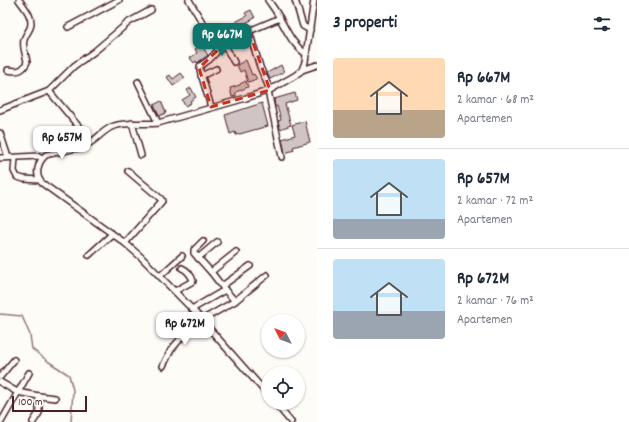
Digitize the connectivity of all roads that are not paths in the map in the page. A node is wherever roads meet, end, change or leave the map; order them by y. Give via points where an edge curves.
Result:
1 (19, 0) edge
2 (119, 0) edge
3 (268, 0) edge
4 (295, 0) edge
5 (314, 0) edge
6 (190, 2) edge
7 (151, 10) dead end
8 (280, 18) junction
9 (68, 27) dead end
10 (310, 30) junction
11 (249, 31) junction
12 (224, 44) junction
13 (218, 49) junction
14 (306, 54) junction
15 (234, 62) dead end
16 (317, 65) edge
17 (216, 69) dead end
18 (8, 70) dead end
19 (302, 70) junction
20 (201, 76) junction
21 (138, 82) dead end
22 (269, 90) junction
23 (49, 91) junction
24 (211, 107) junction
25 (0, 110) edge
26 (132, 123) junction
27 (158, 123) junction
28 (0, 133) edge
29 (89, 143) junction
30 (141, 154) dead end
31 (8, 157) junction
32 (282, 157) dead end
33 (0, 158) edge
34 (16, 158) junction
35 (42, 158) junction
36 (128, 171) dead end
37 (39, 180) junction
38 (112, 234) junction
39 (203, 241) dead end
40 (217, 242) dead end
41 (125, 243) junction
42 (236, 252) dead end
43 (89, 255) dead end
44 (182, 256) dead end
45 (198, 258) junction
46 (250, 266) dead end
47 (182, 268) dead end
48 (211, 272) junction
49 (266, 275) dead end
50 (160, 276) junction
51 (223, 288) junction
52 (175, 291) junction
53 (234, 301) junction
54 (192, 309) junction
55 (202, 320) junction
56 (14, 360) dead end
57 (163, 366) dead end
58 (29, 373) dead end
59 (0, 377) edge
60 (0, 382) edge
61 (261, 387) edge
62 (17, 392) junction
63 (39, 396) junction
64 (55, 398) dead end
65 (281, 410) edge
66 (1, 422) edge
67 (33, 422) edge
68 (291, 422) edge

1 - 18 street via 27,9 31,20 31,27 23,46 27,62 22,70
2 - 9 street
3 - 8 street
4 - 10 street via 303,26
5 - 10 street
6 - 13 street
7 - 23 street via 129,22
8 - 11 street
8 - 14 street via 292,42
10 - 14 street
11 - 12 street via 238,34
11 - 22 street
12 - 13 street
12 - 15 street
13 - 20 street via 200,66
14 - 19 street
16 - 19 street
17 - 20 street
19 - 22 street
20 - 24 street
21 - 27 street
22 - 24 street
22 - 32 street
23 - 25 street
23 - 29 street via 84,133
24 - 27 street
26 - 27 street
26 - 29 street via 113,126
26 - 30 street
28 - 31 street
29 - 35 street
31 - 33 street
31 - 34 street
34 - 35 street
34 - 37 street via 14,171 17,177
35 - 37 street via 37,175
36 - 41 street via 162,201
37 - 38 street
38 - 41 street
38 - 43 street
39 - 45 street via 193,251
40 - 45 street
41 - 50 street
42 - 48 street
44 - 50 street
45 - 48 street
46 - 51 street
47 - 52 street via 193,282
48 - 51 street
49 - 53 street
50 - 52 street
51 - 53 street
51 - 54 street
52 - 54 street
53 - 55 street
54 - 55 street
55 - 57 street via 175,344
55 - 61 street
56 - 59 street
58 - 62 street
60 - 62 street
62 - 63 street
62 - 66 street
63 - 64 street
63 - 67 street via 39,413
65 - 68 street

